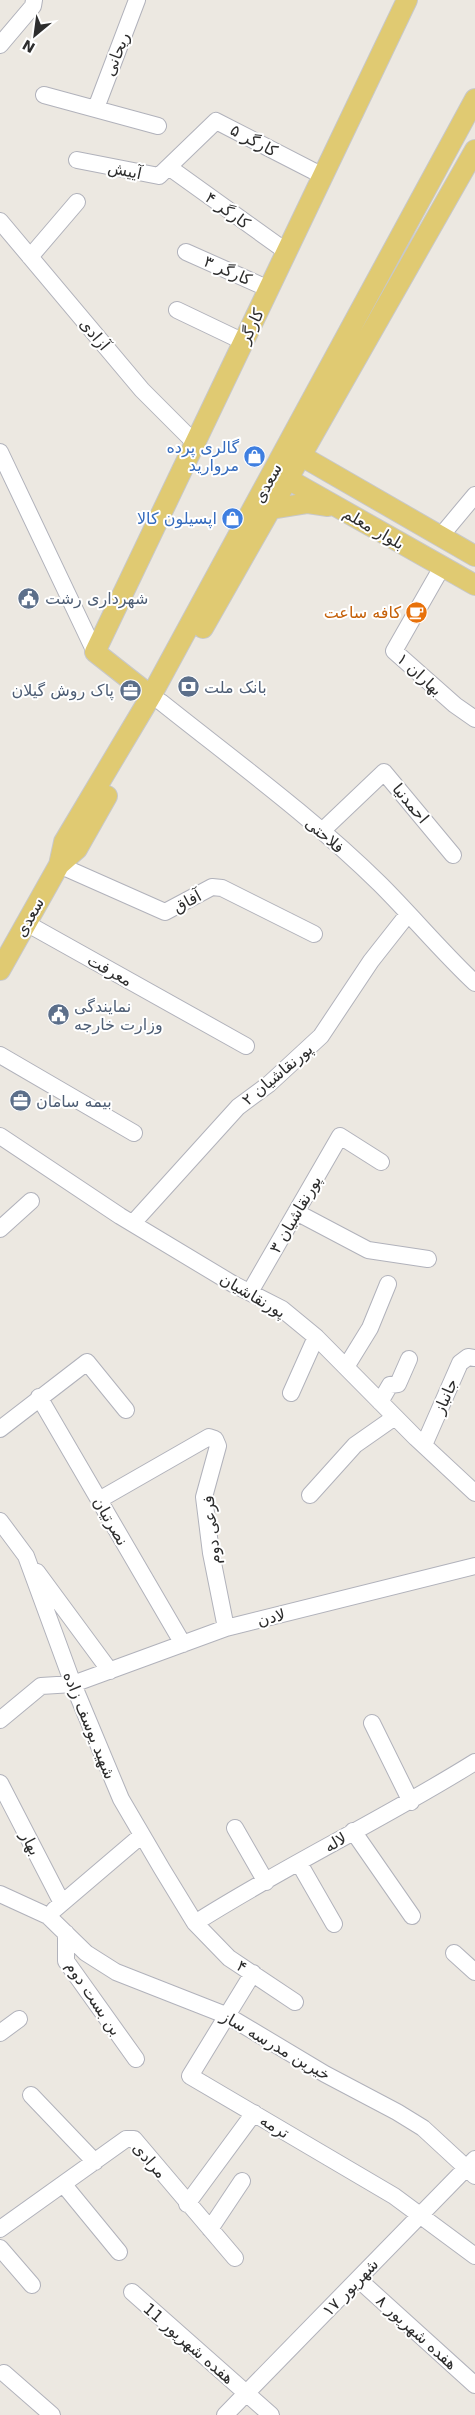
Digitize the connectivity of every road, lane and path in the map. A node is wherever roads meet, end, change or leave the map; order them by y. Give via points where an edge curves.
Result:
1 (34, 0) edge
2 (136, 0) edge
3 (407, 0) edge
4 (0, 44) edge
5 (44, 95) dead end
6 (96, 108) junction
7 (472, 111) edge
8 (158, 126) dead end
9 (475, 150) edge
10 (77, 160) dead end
11 (170, 168) junction
12 (323, 176) junction
13 (77, 202) dead end
14 (0, 221) edge
15 (186, 252) dead end
16 (287, 252) junction
17 (30, 256) junction
18 (269, 289) junction
19 (178, 310) dead end
20 (244, 342) junction
21 (195, 443) junction
22 (0, 452) edge
23 (294, 452) junction
24 (281, 475) junction
25 (475, 495) edge
26 (338, 508) junction
27 (271, 509) junction
28 (440, 537) junction
29 (475, 556) edge
30 (442, 567) junction
31 (475, 585) edge
32 (96, 652) junction
33 (156, 699) junction
34 (475, 719) edge
35 (322, 831) junction
36 (453, 855) dead end
37 (58, 865) junction
38 (408, 914) junction
39 (26, 923) junction
40 (314, 934) dead end
41 (0, 970) edge
42 (475, 983) edge
43 (246, 1046) dead end
44 (0, 1055) edge
45 (134, 1133) dead end
46 (0, 1136) edge
47 (381, 1162) dead end
48 (32, 1201) dead end
49 (296, 1212) junction
50 (132, 1223) junction
51 (0, 1229) edge
52 (428, 1259) dead end
53 (388, 1284) dead end
54 (250, 1292) junction
55 (316, 1337) junction
56 (475, 1358) edge
57 (409, 1359) dead end
58 (346, 1367) junction
59 (290, 1393) dead end
60 (39, 1397) junction
61 (380, 1402) junction
62 (126, 1410) dead end
63 (395, 1417) junction
64 (0, 1429) edge
65 (424, 1445) junction
66 (475, 1493) edge
67 (310, 1495) dead end
68 (99, 1500) junction
69 (0, 1521) edge
70 (26, 1556) junction
71 (475, 1566) edge
72 (226, 1628) junction
73 (183, 1644) junction
74 (110, 1670) junction
75 (73, 1684) junction
76 (0, 1720) edge
77 (372, 1723) dead end
78 (475, 1762) edge
79 (0, 1783) edge
80 (411, 1802) junction
81 (235, 1828) dead end
82 (353, 1831) junction
83 (142, 1836) junction
84 (298, 1863) junction
85 (266, 1882) junction
86 (0, 1894) edge
87 (62, 1903) junction
88 (48, 1916) junction
89 (412, 1916) dead end
90 (195, 1923) junction
91 (334, 1924) dead end
92 (66, 1933) junction
93 (454, 1953) dead end
94 (475, 1972) edge
95 (253, 1974) junction
96 (295, 2002) dead end
97 (228, 2016) junction
98 (19, 2019) dead end
99 (0, 2034) edge
100 (136, 2059) dead end
101 (31, 2095) dead end
102 (254, 2113) junction
103 (95, 2162) junction
104 (472, 2168) edge
105 (242, 2181) dead end
106 (64, 2185) junction
107 (187, 2204) junction
108 (421, 2215) junction
109 (0, 2229) edge
110 (210, 2229) junction
111 (0, 2248) edge
112 (119, 2252) dead end
113 (475, 2256) edge
114 (235, 2258) dead end
115 (358, 2279) junction
116 (32, 2285) dead end
117 (132, 2292) dead end
118 (4, 2373) dead end
119 (475, 2385) edge
120 (247, 2393) junction
121 (52, 2415) edge
122 (225, 2415) edge
123 (271, 2415) edge

1 - 4 street
2 - 6 street, ریحانی
3 - 12 main road, کارگر
5 - 6 street
6 - 8 street
7 - 23 main road, سعدی
9 - 23 main road, سعدی
10 - 11 street, آییش via 154,176
11 - 12 street, کارگر ۵ via 216,122
11 - 16 street, کارگر ۴
12 - 16 main road, کارگر
13 - 17 street
14 - 17 street, آزادی
15 - 18 street, کارگر ۳
16 - 18 main road, کارگر
17 - 21 street, آزادی via 142,390
18 - 20 main road, کارگر
19 - 20 street
20 - 21 main road, کارگر
21 - 32 main road, کارگر
22 - 32 street
23 - 24 main road, سعدی
23 - 28 main road, بلوار معلم
24 - 26 main road, بلوار معلم
24 - 27 main road, سعدی
24 - 33 main road, سعدی
25 - 28 street
26 - 27 main road via 308,503
26 - 30 main road, بلوار معلم
27 - 33 main road, سعدی
28 - 29 main road, بلوار معلم
30 - 31 main road, بلوار معلم
30 - 34 street, بهاران ۱ via 394,651
32 - 33 main road
33 - 35 street, فلاحتی
33 - 37 main road, سعدی via 64,842
35 - 36 street, احمدنیا via 384,772
35 - 38 street, فلاحتی
37 - 39 main road, سعدی
37 - 40 street, آفاق via 165,912 212,887 222,888
38 - 42 street, فلاحتی
38 - 50 street, پورنقاشیان ۲ via 371,961 321,1036 269,1084 238,1107
39 - 41 main road, سعدی
39 - 43 street, معرفت
44 - 45 street
46 - 50 street, پورنقاشیان
47 - 49 street, پورنقاشیان ۳ via 340,1136
48 - 51 street
49 - 52 street via 368,1250
49 - 54 street, پورنقاشیان ۳
50 - 54 street, پورنقاشیان
53 - 58 street via 370,1328
54 - 55 street, پورنقاشیان via 282,1308
55 - 58 street, پورنقاشیان
55 - 59 street
56 - 65 street, جانباز via 468,1357 460,1363
57 - 61 street via 398,1384 390,1385
58 - 61 street, پورنقاشیان
60 - 62 street via 87,1362
60 - 64 street
60 - 68 street, نصرتیان
61 - 63 street, پورنقاشیان
63 - 65 street, پورنقاشیان
63 - 67 street via 355,1445
65 - 66 street, پورنقاشیان
68 - 72 street, فرعی دوم via 209,1437 215,1439 218,1446 204,1497
68 - 73 street, نصرتیان
69 - 70 street, شهید یوسف زاده
70 - 74 street
70 - 75 street, شهید یوسف زاده
71 - 72 street, لادن
72 - 73 street, لادن
73 - 74 street, لادن
74 - 75 street, لادن
75 - 76 street, لادن via 41,1686
75 - 83 street, شهید یوسف زاده via 121,1799
77 - 80 street
78 - 80 street, لاله
79 - 87 street, بهار
80 - 82 street, لاله
81 - 85 street
82 - 84 street, لاله
82 - 89 street
83 - 87 street
83 - 90 street, شهید یوسف زاده
84 - 85 street, لاله
84 - 91 street
85 - 90 street, لاله
86 - 88 street, خیرین مدرسه ساز
87 - 88 street
88 - 92 street, خیرین مدرسه ساز
90 - 95 street, ۴ via 229,1958
92 - 97 street, خیرین مدرسه ساز via 86,1953 116,1972
92 - 100 street, بن بست دوم via 66,1961
93 - 94 street
95 - 96 street, ۴
95 - 97 street
97 - 102 street, ترمه via 190,2076
97 - 104 street, خیرین مدرسه ساز via 423,2128
98 - 99 street
101 - 103 street
102 - 107 street
102 - 108 street, ترمه
103 - 106 street, مرادی
103 - 107 street, مرادی via 126,2139 134,2139
104 - 108 street, ۱۷ شهریور
105 - 110 street
106 - 109 street, مرادی
106 - 112 street
107 - 110 street, مرادی
108 - 113 street, ترمه
108 - 115 street, ۱۷ شهریور
110 - 114 street, مرادی
111 - 116 street
115 - 119 street, هفده شهریور ۸
115 - 120 street, ۱۷ شهریور
117 - 120 street, هفده شهریور 11
118 - 121 street
120 - 122 street, ۱۷ شهریور
120 - 123 street, هفده شهریور 11

